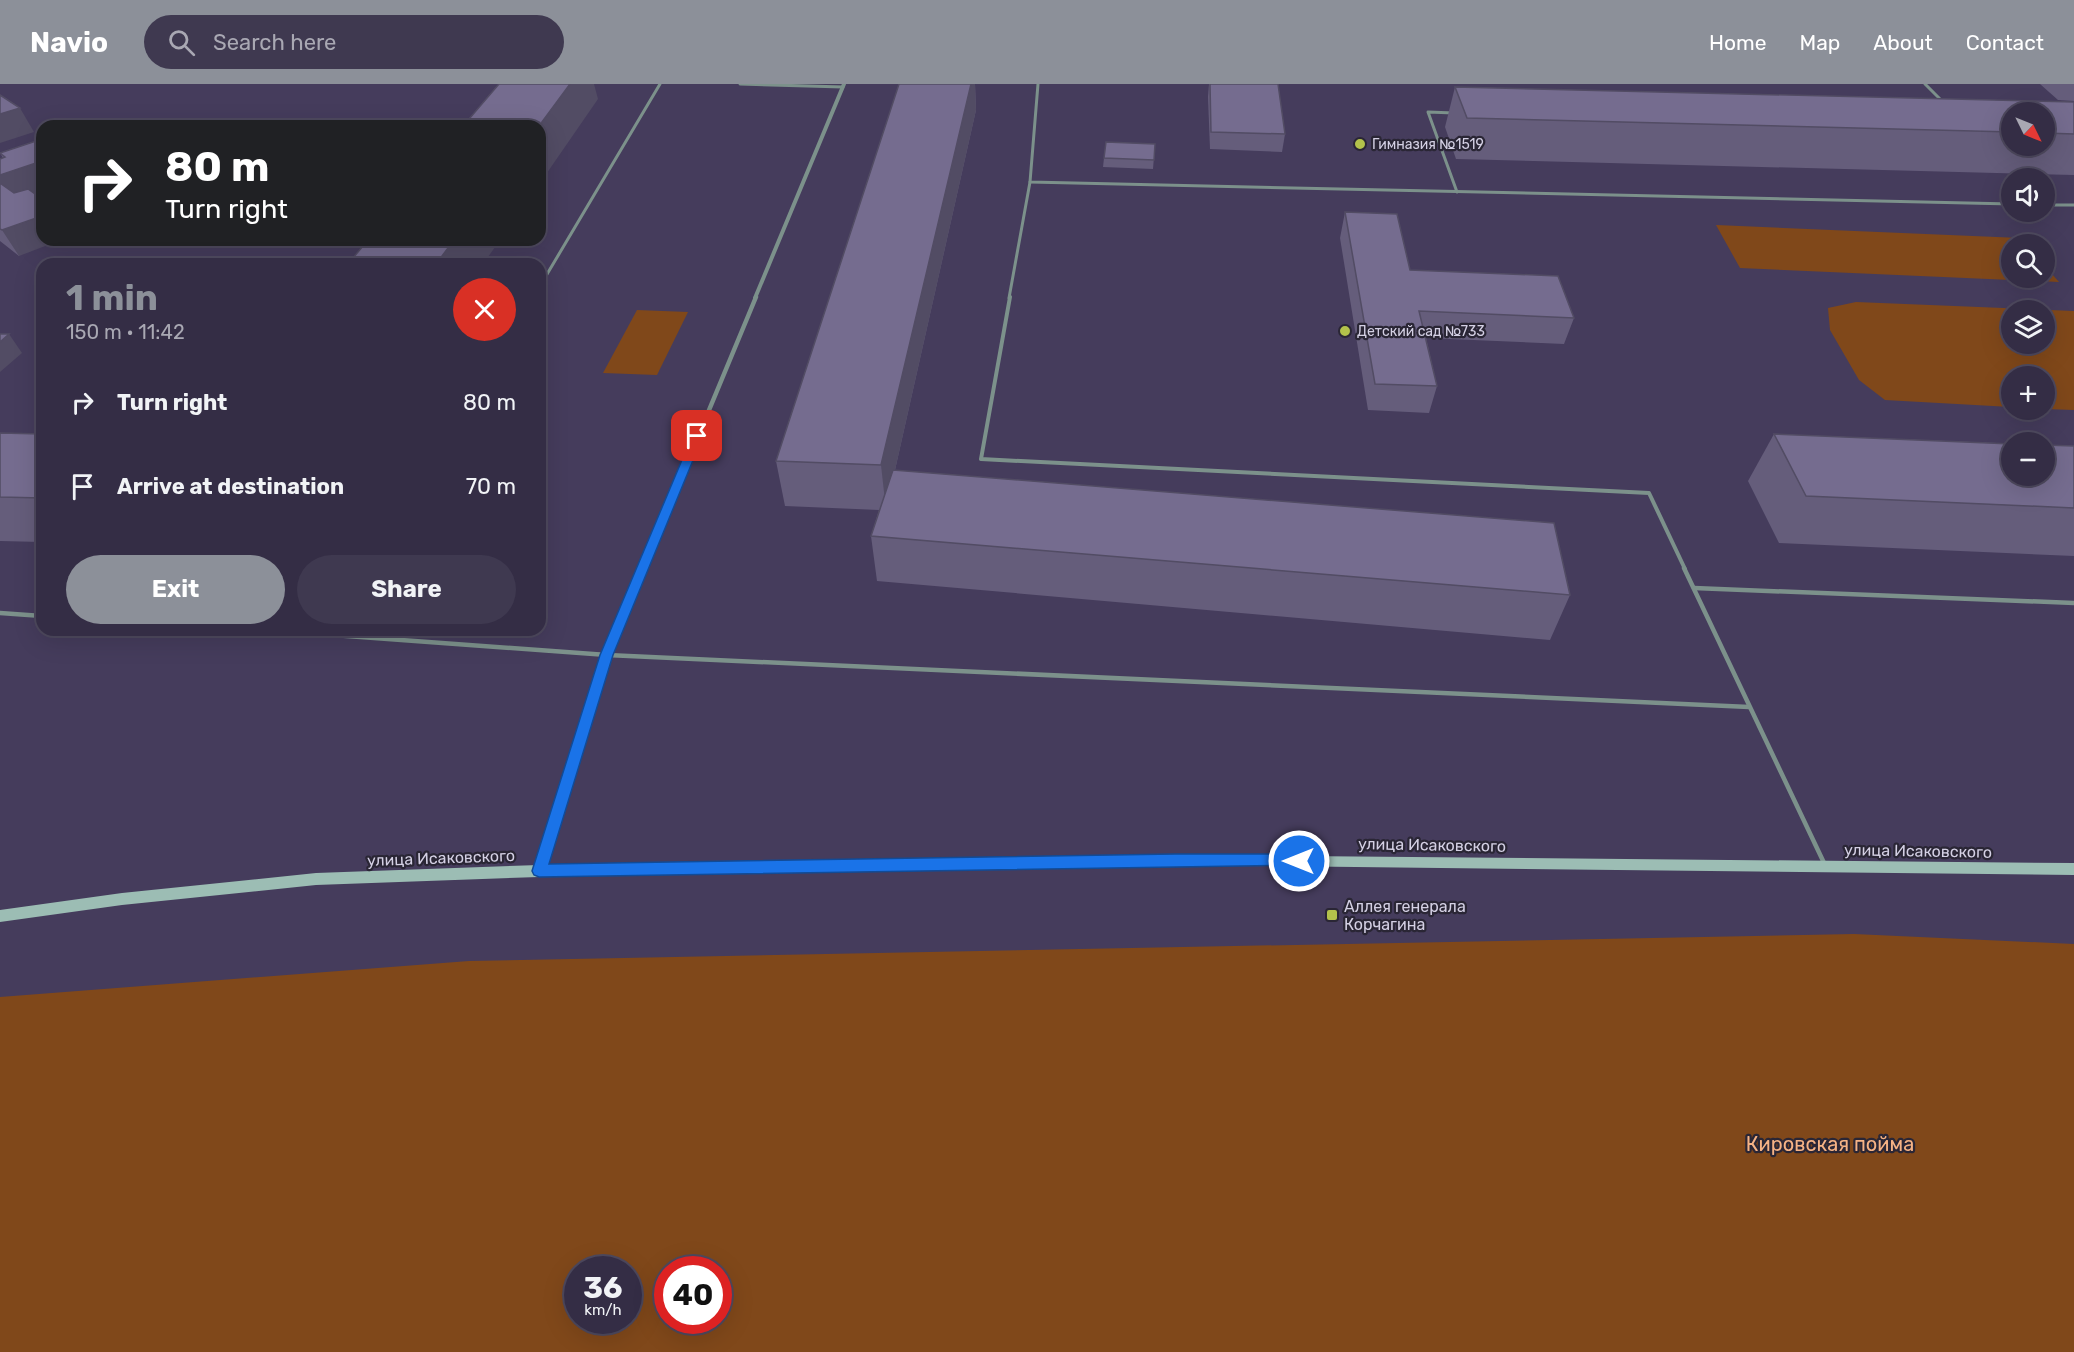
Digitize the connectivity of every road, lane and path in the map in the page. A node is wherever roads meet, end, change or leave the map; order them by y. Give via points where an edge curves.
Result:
1 (660, 84) edge
2 (740, 84) edge
3 (1038, 84) edge
4 (1925, 84) edge
5 (843, 85) edge
6 (1950, 110) edge
7 (1464, 113) edge
8 (1030, 182) junction
9 (1457, 192) junction
10 (2001, 204) edge
11 (2055, 205) edge
12 (2074, 205) edge
13 (546, 276) edge
14 (1694, 588) junction
15 (2074, 603) edge
16 (0, 613) edge
17 (36, 616) edge
18 (381, 636) edge
19 (607, 655) junction
20 (1749, 707) junction
21 (1826, 867) junction
22 (2074, 869) edge
23 (539, 871) junction
24 (0, 916) edge

1 - 13 lane
2 - 5 lane
3 - 8 lane
4 - 6 lane
5 - 19 street
7 - 9 lane via 1428,112
8 - 9 lane
8 - 14 lane via 981,459 1649,493
9 - 10 lane
11 - 12 lane
14 - 15 lane
14 - 20 lane
16 - 17 lane
18 - 19 lane
19 - 20 lane
19 - 23 street
20 - 21 lane
21 - 22 street, улица Исаковского
21 - 23 street, улица Исаковского via 1175,860
23 - 24 street, улица Исаковского via 305,880

